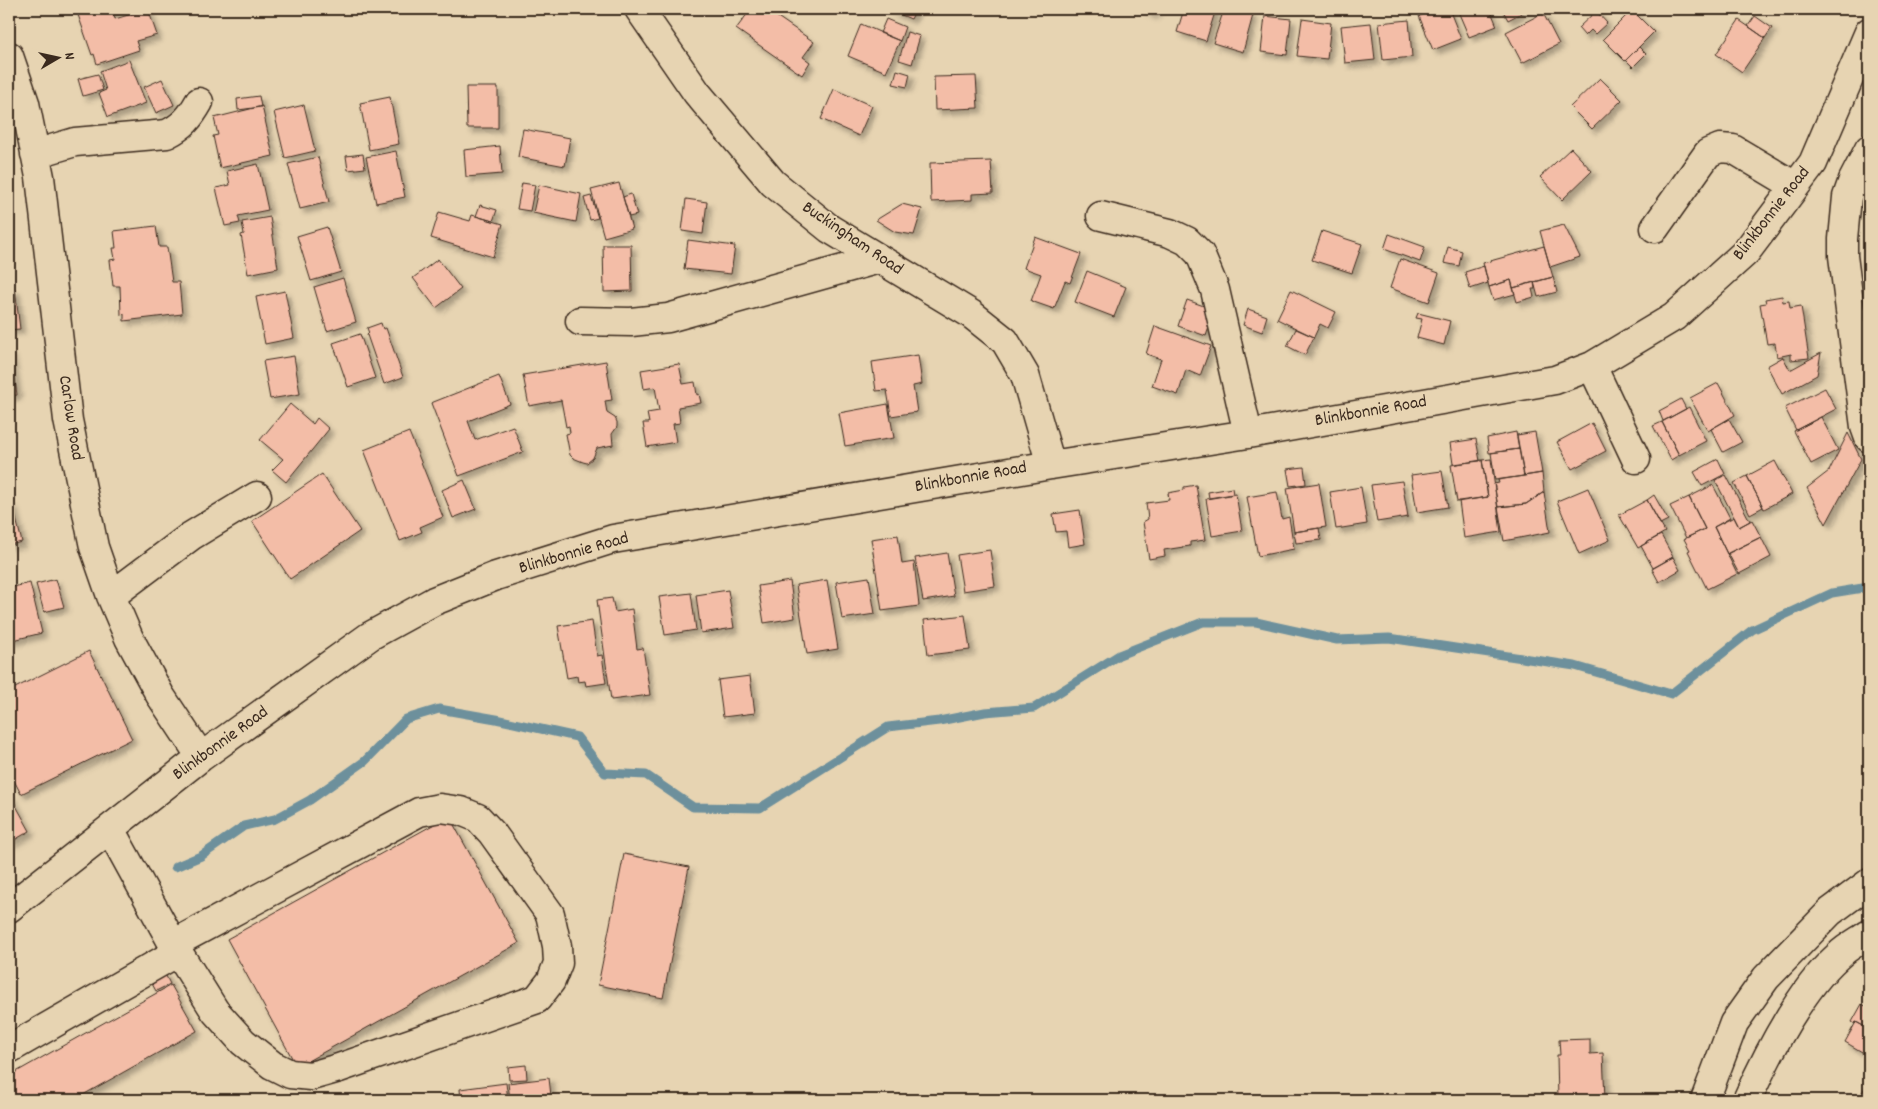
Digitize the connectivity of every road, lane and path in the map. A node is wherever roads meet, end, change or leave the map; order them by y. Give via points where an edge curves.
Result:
1 (639, 9) edge
2 (1869, 32) edge
3 (9, 56) edge
4 (199, 102) dead end
5 (1869, 149) edge
6 (36, 154) junction
7 (1795, 186) junction
8 (1101, 216) dead end
9 (1655, 228) dead end
10 (879, 259) junction
11 (580, 322) dead end
12 (1592, 366) junction
13 (1248, 434) junction
14 (1869, 438) edge
15 (1636, 458) dead end
16 (1051, 465) junction
17 (256, 496) dead end
18 (111, 596) junction
19 (201, 757) junction
20 (110, 829) junction
21 (1869, 883) edge
22 (9, 908) edge
23 (1869, 934) edge
24 (176, 948) junction
25 (9, 1049) edge
26 (1705, 1100) edge
27 (1747, 1100) edge

1 - 10 street, Buckingham Road via 698,93 773,183 830,229
2 - 7 street, Blinkbonnie Road via 1813,162
3 - 6 street, Carlow Road via 25,104
4 - 6 street via 180,128 167,134 75,142
5 - 14 street via 1847,197 1843,256
6 - 18 street, Carlow Road via 68,420 94,547
7 - 9 street via 1733,149 1720,148 1708,153
7 - 12 street, Blinkbonnie Road via 1746,252 1674,317
8 - 13 street via 1170,233 1187,241 1200,254 1215,290
10 - 11 street via 668,318
10 - 16 street, Buckingham Road via 971,314 1005,341 1025,375
12 - 13 street, Blinkbonnie Road via 1555,380
12 - 15 street
13 - 16 street, Blinkbonnie Road
16 - 19 street, Blinkbonnie Road via 613,539 496,576 434,601 370,636
17 - 18 street via 192,536
18 - 19 street, Carlow Road via 160,695
19 - 20 street, Blinkbonnie Road
20 - 22 street, Blinkbonnie Road
20 - 24 street
21 - 26 street via 1830,912 1766,978 1734,1023
23 - 27 street via 1838,955 1809,989 1771,1051
24 - 24 street via 215,1011 243,1042 278,1068 290,1074 311,1076 537,999 551,981 558,962 550,914 492,833 478,818 440,808 419,812
24 - 25 street

